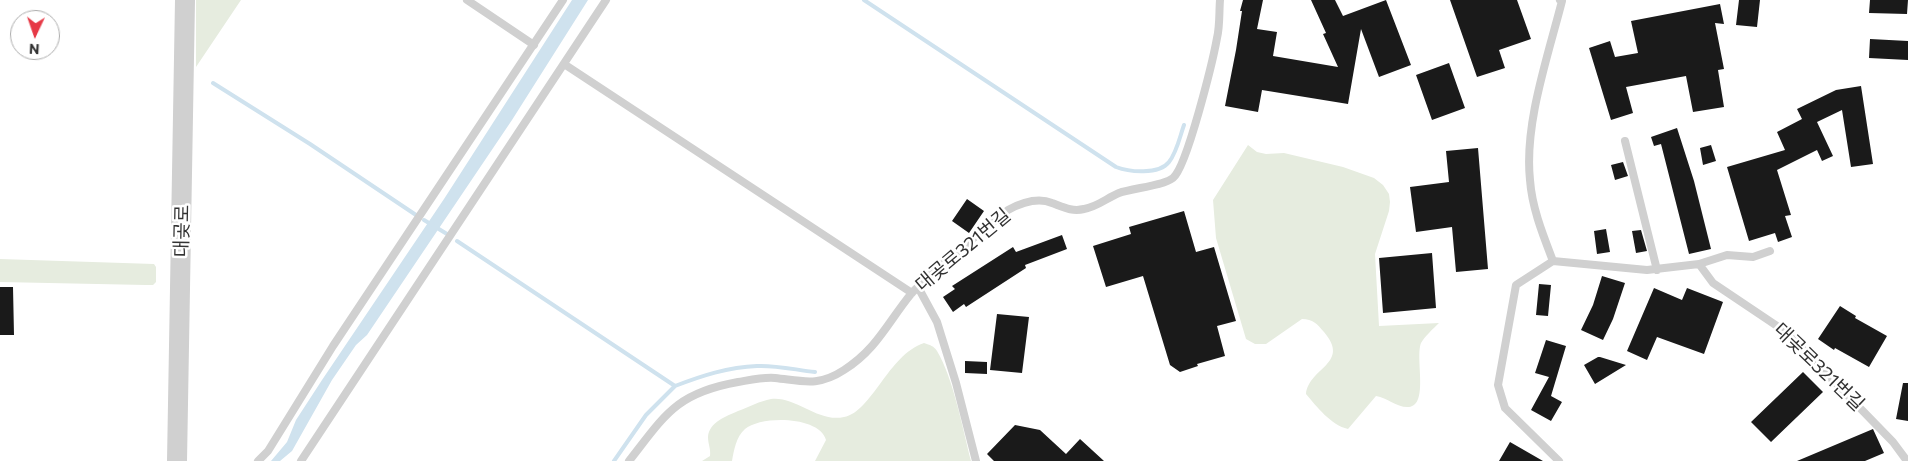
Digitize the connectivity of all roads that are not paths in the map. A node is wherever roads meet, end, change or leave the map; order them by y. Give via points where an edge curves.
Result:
1 (185, 0) edge
2 (467, 0) edge
3 (563, 0) edge
4 (606, 0) edge
5 (1220, 0) edge
6 (1560, 0) edge
7 (534, 45) junction
8 (564, 64) junction
9 (1626, 141) dead end
10 (1770, 251) dead end
11 (1553, 261) junction
12 (1699, 264) junction
13 (1657, 270) junction
14 (918, 287) junction
15 (912, 293) junction
16 (177, 461) edge
17 (258, 461) edge
18 (300, 461) edge
19 (629, 461) edge
20 (976, 461) edge
21 (1559, 461) edge
22 (1907, 461) edge

1 - 16 street, 대곶로
2 - 7 lane
3 - 7 lane
4 - 8 lane
5 - 14 lane, 대곶로321번길 via 1218,36 1187,152 1179,172 1172,179 1118,193 1083,210 1041,201 1020,204 1001,216
6 - 11 lane via 1530,132 1530,180 1538,222
7 - 17 lane
8 - 15 lane
8 - 18 lane
9 - 13 lane
10 - 12 lane via 1753,257 1727,255
11 - 13 lane
11 - 21 lane via 1516,285 1498,385 1505,408
12 - 13 lane
12 - 22 lane, 대곶로321번길 via 1713,283 1786,332 1893,442
14 - 15 lane, 대곶로321번길
14 - 20 lane via 937,322
15 - 19 lane, 대곶로321번길 via 868,351 830,378 814,382 754,379 696,393 661,419

